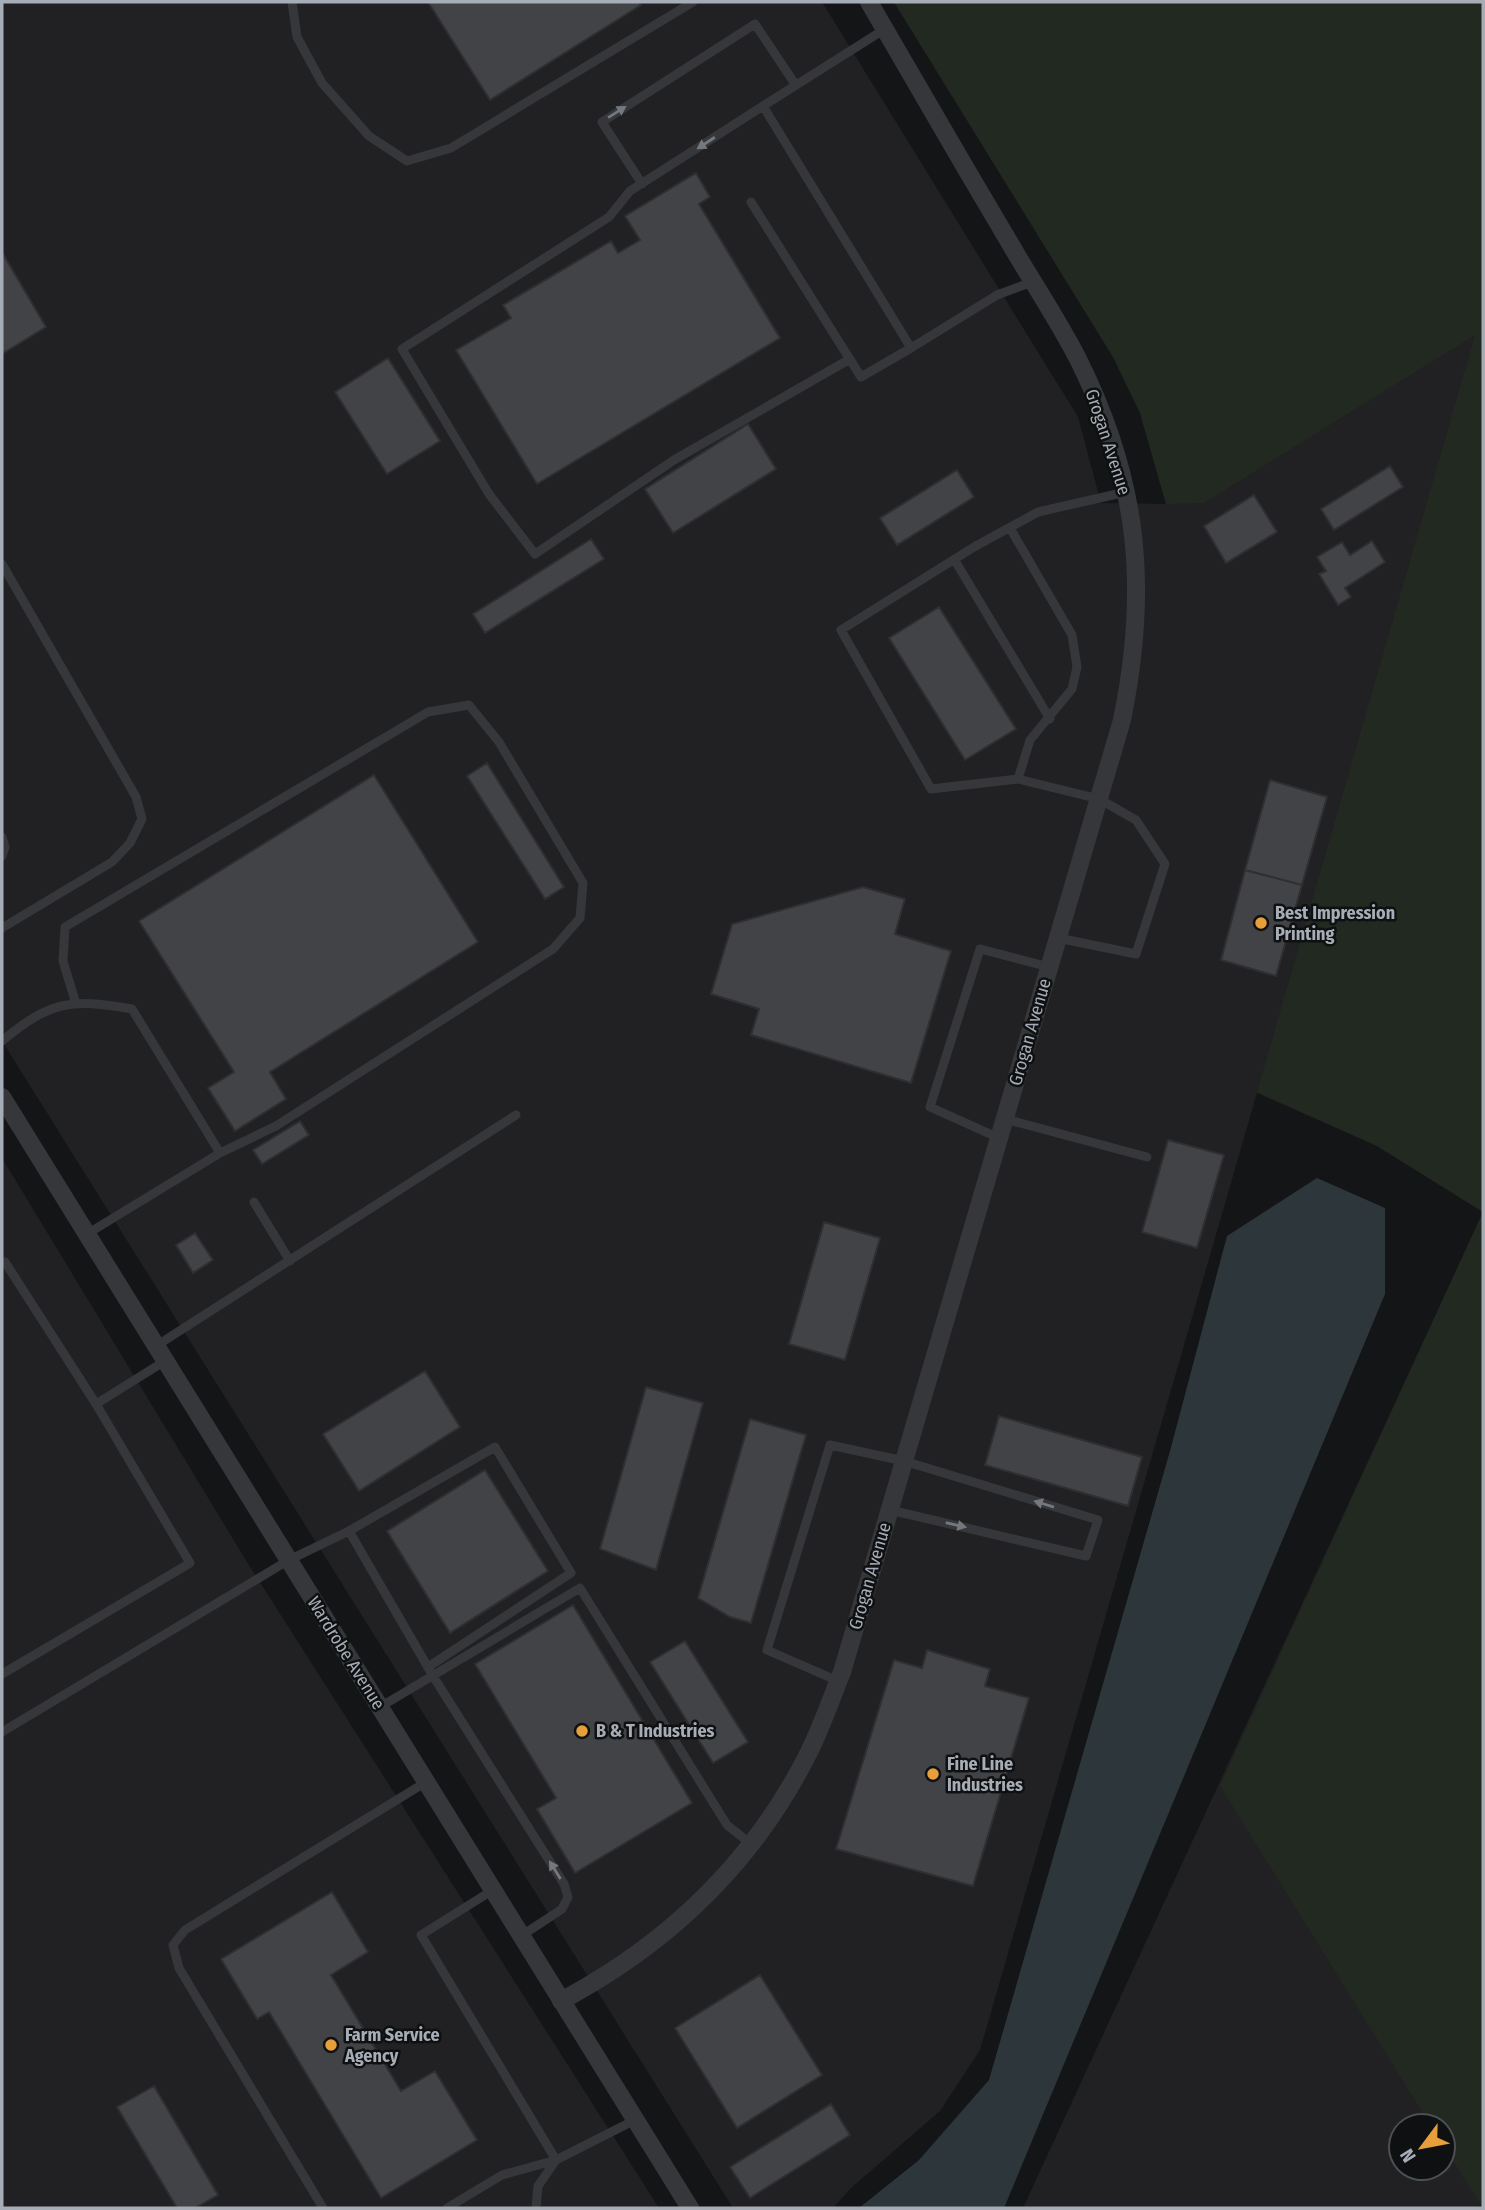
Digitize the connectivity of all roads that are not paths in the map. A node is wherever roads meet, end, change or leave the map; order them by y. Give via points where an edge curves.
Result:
1 (292, 2) edge
2 (693, 2) edge
3 (869, 2) edge
4 (885, 29) junction
5 (795, 84) junction
6 (763, 106) junction
7 (642, 184) junction
8 (751, 202) dead end
9 (1032, 282) junction
10 (911, 348) junction
11 (849, 359) junction
12 (1126, 492) junction
13 (1010, 528) junction
14 (954, 559) junction
15 (2, 565) edge
16 (1050, 719) junction
17 (1018, 779) junction
18 (1099, 799) junction
19 (2, 837) edge
20 (2, 856) edge
21 (2, 928) edge
22 (1058, 939) junction
23 (1049, 967) junction
24 (76, 1004) junction
25 (2, 1041) edge
26 (2, 1097) edge
27 (516, 1115) dead end
28 (1005, 1119) junction
29 (999, 1138) junction
30 (220, 1153) junction
31 (1147, 1157) dead end
32 (254, 1202) dead end
33 (87, 1234) junction
34 (3, 1261) edge
35 (290, 1261) junction
36 (161, 1353) junction
37 (96, 1404) junction
38 (904, 1461) junction
39 (890, 1510) junction
40 (349, 1531) junction
41 (289, 1560) junction
42 (428, 1667) junction
43 (2, 1674) edge
44 (433, 1676) junction
45 (838, 1681) junction
46 (380, 1707) junction
47 (2, 1732) edge
48 (426, 1782) junction
49 (751, 1843) junction
50 (492, 1890) junction
51 (521, 1936) junction
52 (561, 2001) junction
53 (635, 2120) junction
54 (556, 2161) junction
55 (323, 2208) edge
56 (447, 2208) edge
57 (536, 2208) edge
58 (690, 2208) edge

1 - 2 lane via 298,37 322,83 369,136 407,161 451,148
3 - 4 street, Grogan Avenue
4 - 5 lane
4 - 9 street, Grogan Avenue
5 - 6 lane
7 -> 5 lane via 601,122 755,24
6 -> 7 lane
6 - 10 lane
7 - 11 lane via 609,217 402,349 489,494 535,554 674,460
8 - 11 lane
9 - 10 lane via 997,295
9 - 12 street, Grogan Avenue via 1095,396
10 - 11 lane via 861,377
12 - 13 lane via 1038,512
12 - 18 street, Grogan Avenue via 1138,562 1134,660
13 - 14 lane
13 - 16 lane via 1072,635 1077,667 1072,690
14 - 16 lane
14 - 17 lane via 841,630 931,789
15 - 21 lane via 136,797 142,819 130,843 112,862
16 - 17 lane via 1030,740
17 - 18 lane
18 - 22 street, Grogan Avenue
18 - 22 lane via 1136,820 1165,863 1136,954
19 - 20 lane
22 - 23 street, Grogan Avenue
23 - 28 street, Grogan Avenue
23 - 29 lane via 980,949 930,1107
24 - 25 lane via 33,1015
24 - 30 lane via 132,1009
24 - 30 lane via 63,961 65,927 428,712 469,705 499,742 583,883 580,918 553,949 276,1126
26 - 33 street, Wardrobe Avenue
27 - 35 lane
28 - 29 street, Grogan Avenue
28 - 31 lane
29 - 38 street, Grogan Avenue
30 - 33 lane
32 - 35 lane
33 - 36 street, Wardrobe Avenue
34 - 37 lane
35 - 36 lane
36 - 37 lane
36 - 41 street, Wardrobe Avenue
37 - 43 lane via 190,1563
38 - 39 street, Grogan Avenue
39 -> 38 lane via 1086,1556 1098,1520
38 - 45 lane via 830,1445 767,1650
39 - 45 street, Grogan Avenue
40 - 41 lane
40 - 42 lane
40 - 42 lane via 495,1447 571,1573
41 - 46 street, Wardrobe Avenue
41 - 47 lane
42 - 44 lane
44 - 46 lane
44 - 49 lane via 580,1588 727,1825
51 -> 44 lane via 562,1909 568,1898 564,1884
45 - 49 street, Grogan Avenue via 808,1755 774,1814
46 - 48 street, Wardrobe Avenue
48 - 50 street, Wardrobe Avenue
48 - 55 lane via 186,1930 173,1945 179,1968
49 - 52 street, Grogan Avenue via 722,1882 678,1924 630,1961
50 - 51 street, Wardrobe Avenue
50 - 54 lane via 421,1935
51 - 52 street, Wardrobe Avenue
52 - 53 street, Wardrobe Avenue
53 - 54 lane
53 - 58 street, Wardrobe Avenue
54 - 56 lane via 502,2175
54 - 57 lane via 538,2186

